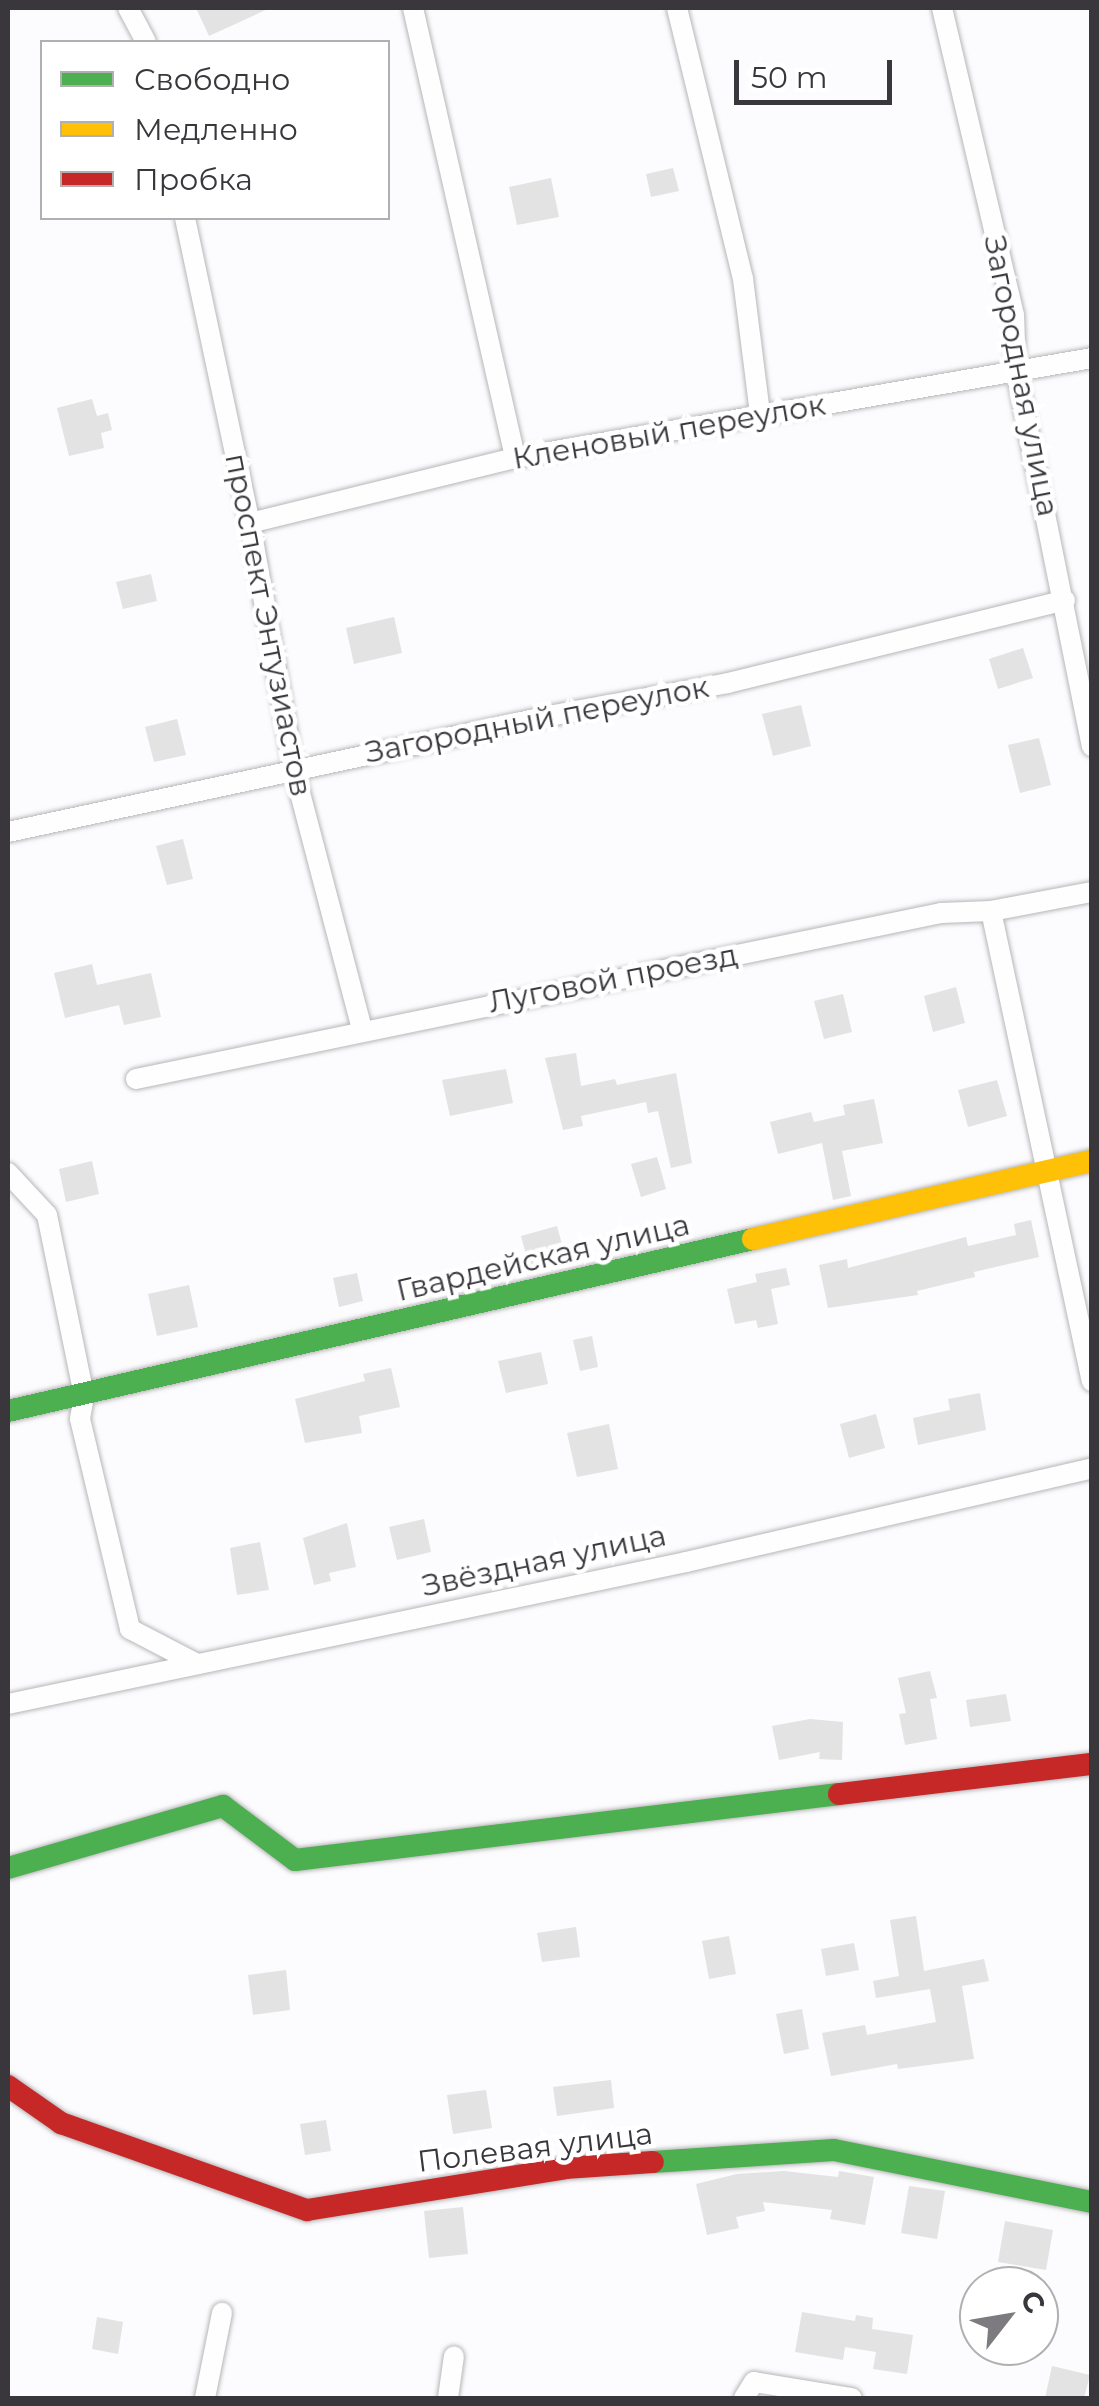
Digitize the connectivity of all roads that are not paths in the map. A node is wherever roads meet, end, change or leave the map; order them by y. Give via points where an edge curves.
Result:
1 (128, 8) edge
2 (413, 8) edge
3 (677, 8) edge
4 (942, 8) edge
5 (145, 40) edge
6 (185, 220) edge
7 (1092, 358) edge
8 (1016, 370) junction
9 (760, 414) junction
10 (515, 458) junction
11 (250, 523) junction
12 (1065, 600) junction
13 (1092, 746) edge
14 (294, 770) junction
15 (8, 832) edge
16 (1092, 892) edge
17 (991, 911) junction
18 (362, 1030) junction
19 (136, 1079) dead end
20 (1092, 1161) edge
21 (1048, 1171) junction
22 (8, 1173) edge
23 (1092, 1381) edge
24 (84, 1396) junction
25 (8, 1411) edge
26 (1092, 1468) edge
27 (196, 1664) junction
28 (8, 1704) edge
29 (1092, 1764) edge
30 (8, 1868) edge
31 (8, 2086) edge
32 (1092, 2202) edge
33 (222, 2312) dead end
34 (454, 2356) dead end
35 (206, 2398) edge
36 (448, 2398) edge
37 (744, 2398) edge
38 (852, 2398) edge

1 - 5 street
2 - 10 street
3 - 9 street via 743,279
4 - 8 street, Загородная улица via 1014,315
6 - 11 street, проспект Энтузиастов
7 - 8 street, Кленовый переулок
8 - 9 street, Кленовый переулок
8 - 12 street, Загородная улица
9 - 10 street, Кленовый переулок
10 - 11 street, Кленовый переулок
11 - 14 street, проспект Энтузиастов
12 - 13 street, Загородная улица
12 - 14 street, Загородный переулок via 728,682
14 - 15 street, Загородный переулок
14 - 18 street, проспект Энтузиастов
16 - 17 street, Луговой проезд
17 - 18 street, Луговой проезд via 941,913
17 - 21 street
18 - 19 street, Луговой проезд
20 - 21 street, Гвардейская улица
21 - 23 street
21 - 24 street, Гвардейская улица
22 - 24 street via 47,1215
24 - 25 street, Гвардейская улица
24 - 27 street via 80,1419 130,1629
26 - 27 street, Звёздная улица via 686,1562
27 - 28 street, Звёздная улица
29 - 30 street via 295,1860 222,1806
31 - 32 street, Полевая улица via 62,2123 307,2210 566,2168 834,2150
33 - 35 street
34 - 36 street
37 - 38 street via 754,2382

